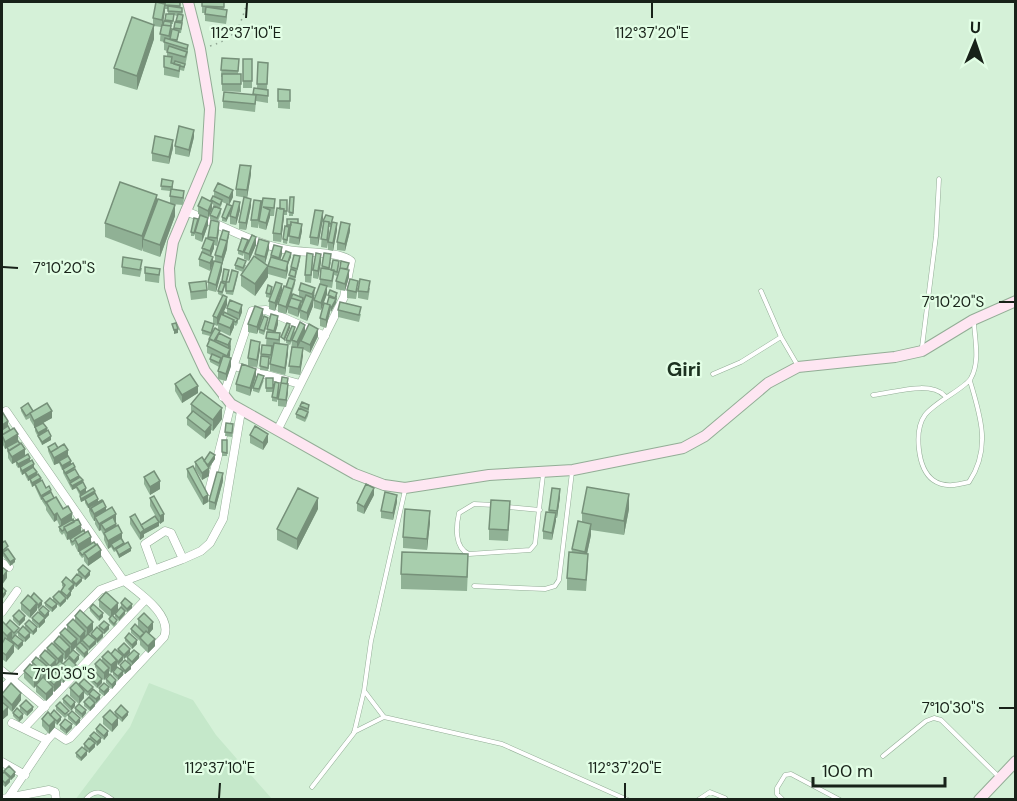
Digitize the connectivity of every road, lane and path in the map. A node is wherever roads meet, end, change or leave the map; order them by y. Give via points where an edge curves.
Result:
1 (188, 2) edge
2 (247, 2) edge
3 (200, 50) junction
4 (939, 179) dead end
5 (184, 211) junction
6 (761, 291) dead end
7 (1016, 301) edge
8 (973, 320) junction
9 (325, 336) junction
10 (781, 337) junction
11 (922, 351) junction
12 (234, 366) junction
13 (798, 367) junction
14 (713, 374) dead end
15 (970, 381) junction
16 (300, 384) junction
17 (873, 395) dead end
18 (945, 396) junction
19 (227, 400) junction
20 (6, 411) dead end
21 (241, 411) junction
22 (278, 429) junction
23 (573, 470) junction
24 (543, 471) junction
25 (405, 488) junction
26 (209, 491) edge
27 (540, 510) junction
28 (183, 559) junction
29 (154, 569) junction
30 (123, 580) junction
31 (474, 586) dead end
32 (17, 591) dead end
33 (146, 599) junction
34 (2, 612) edge
35 (2, 671) edge
36 (12, 678) junction
37 (2, 689) edge
38 (364, 691) junction
39 (45, 706) junction
40 (384, 717) junction
41 (12, 723) dead end
42 (24, 728) junction
43 (354, 732) junction
44 (47, 740) junction
45 (883, 756) dead end
46 (1016, 761) edge
47 (2, 762) edge
48 (25, 775) junction
49 (1000, 778) junction
50 (312, 787) dead end
51 (5, 798) edge
52 (725, 798) edge
53 (56, 800) edge
54 (85, 800) edge
55 (113, 800) edge
56 (628, 800) edge
57 (698, 800) edge
58 (783, 800) edge
59 (840, 800) edge
60 (979, 800) edge

1 - 3 main road
2 - 3 path via 235,34
3 - 5 main road via 210,109 207,161
4 - 11 lane
5 - 9 street via 262,243 351,261 344,297
5 - 19 main road via 173,242 170,287 205,371
6 - 10 lane
7 - 8 main road
8 - 11 main road
8 - 15 lane via 975,370
9 - 12 street via 266,310 252,311
9 - 16 street
10 - 13 lane
10 - 14 lane
11 - 13 main road
12 - 16 street
12 - 19 street
13 - 23 main road via 768,383 705,436 683,448
15 - 18 lane
15 - 18 lane via 979,410 983,450 979,467 969,482 952,486 932,480 920,452 923,418
16 - 22 street
17 - 18 lane via 927,388
19 - 21 main road
19 - 26 street
20 - 30 street
21 - 22 main road
21 - 28 street via 223,519 210,543
22 - 25 main road via 355,474
23 - 24 main road
23 - 31 lane via 559,580 555,586
24 - 25 main road
24 - 27 lane
25 - 38 lane via 371,641
27 - 27 lane via 535,544 530,549 469,554 458,545 457,522 463,508 474,504
28 - 29 street
28 - 29 street via 171,533 165,531 145,544
29 - 30 street
30 - 33 street
30 - 36 street via 100,590
32 - 34 street
33 - 39 street
33 - 44 street via 165,621 168,629 164,638 70,738 66,740 54,732
35 - 36 street
36 - 37 street
36 - 39 street
38 - 40 lane
38 - 43 lane
39 - 42 street
40 - 43 lane
40 - 56 lane via 502,744
41 - 42 street
42 - 44 street
43 - 50 lane
44 - 48 street
45 - 49 lane via 934,718 941,720
46 - 49 main road
47 - 48 street
48 - 51 street
49 - 60 main road
51 - 53 street via 49,790 55,792
52 - 57 lane via 710,792
54 - 55 lane via 102,792
58 - 59 lane via 777,788 785,775 792,774

